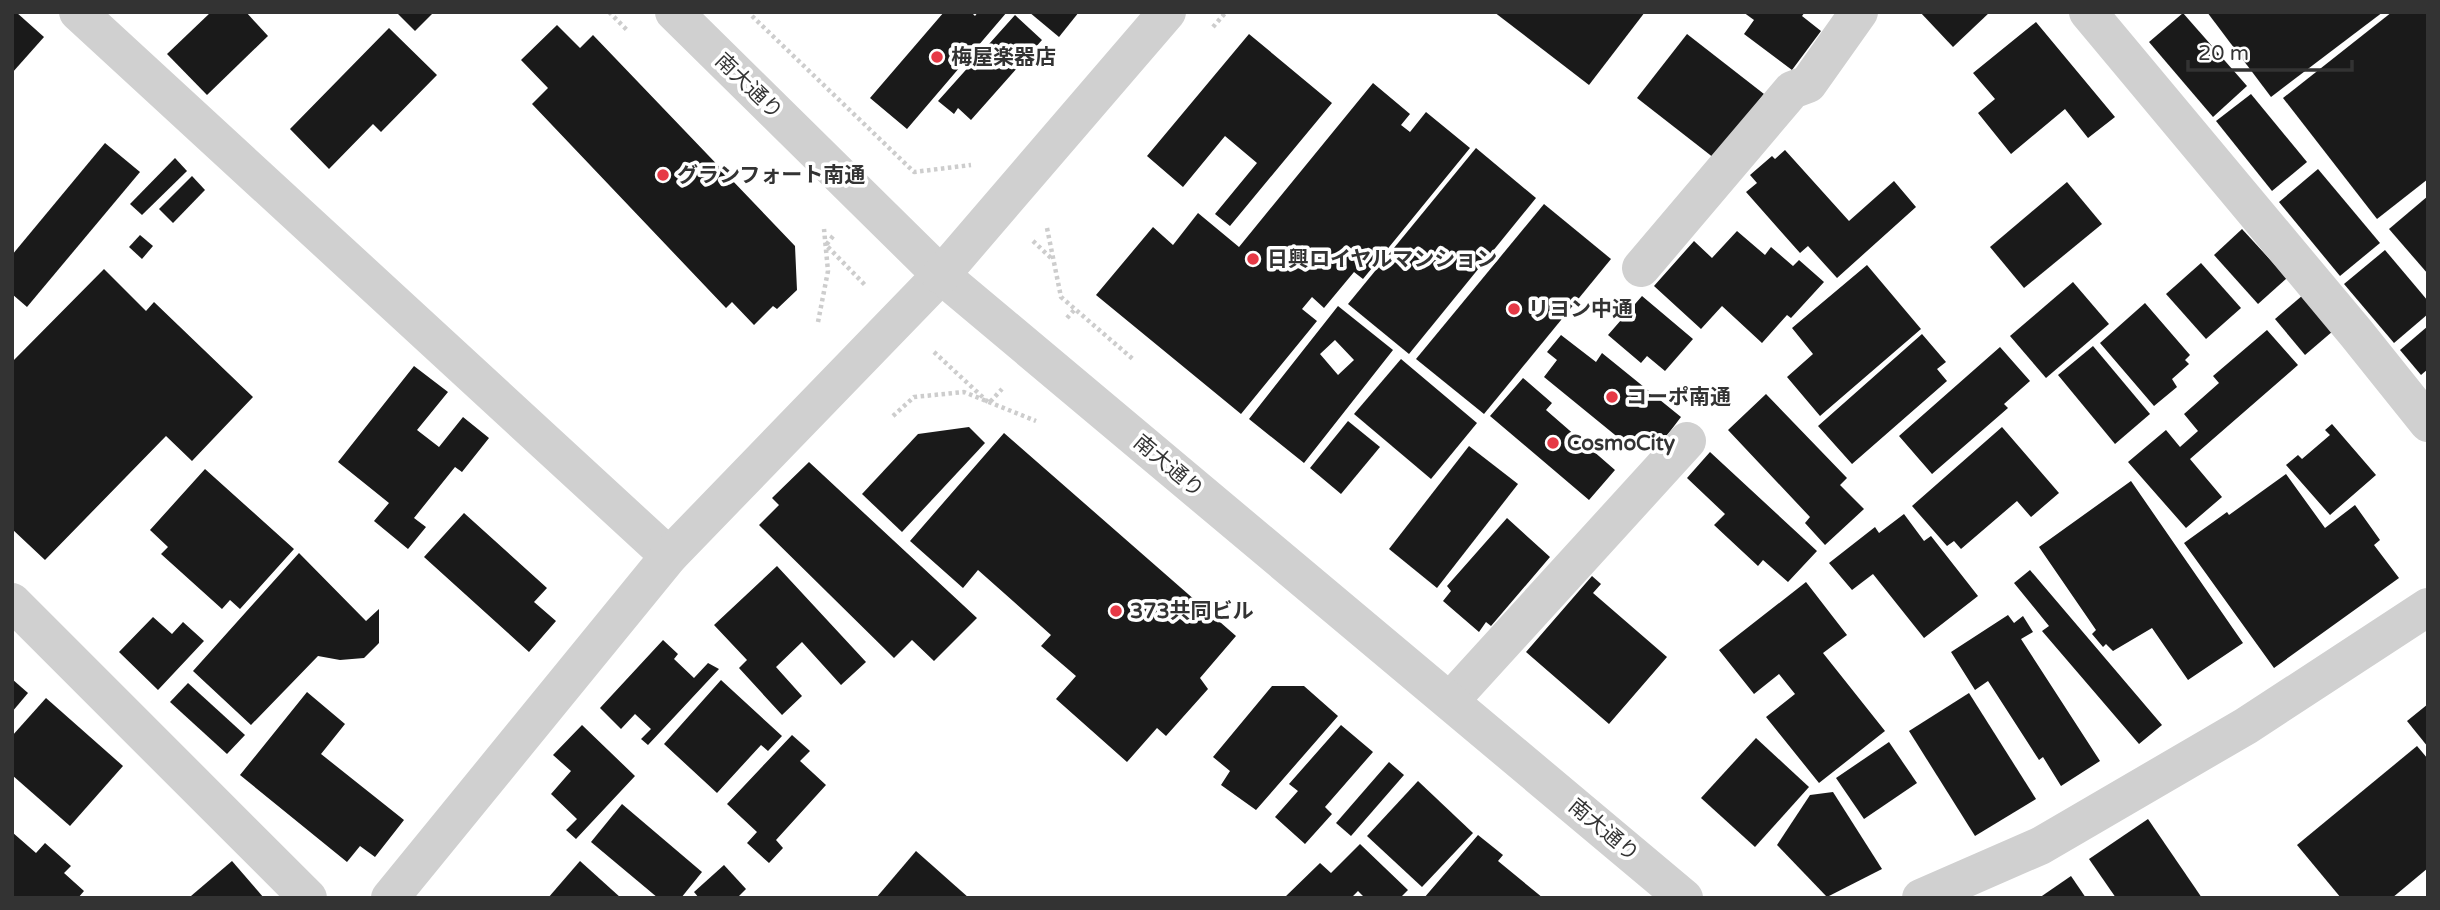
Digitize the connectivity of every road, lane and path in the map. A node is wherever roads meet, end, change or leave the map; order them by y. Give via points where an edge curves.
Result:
1 (78, 12) edge
2 (608, 12) edge
3 (674, 12) edge
4 (749, 12) edge
5 (1226, 12) edge
6 (1859, 12) edge
7 (2088, 12) edge
8 (1153, 17) edge
9 (628, 32) dead end
10 (1209, 33) dead end
11 (979, 155) dead end
12 (1055, 219) dead end
13 (824, 228) dead end
14 (1641, 268) dead end
15 (941, 275) junction
16 (818, 322) dead end
17 (1133, 360) dead end
18 (893, 416) dead end
19 (2428, 423) edge
20 (1045, 425) dead end
21 (1687, 441) dead end
22 (669, 556) junction
23 (12, 602) edge
24 (2428, 607) edge
25 (1450, 701) junction
26 (308, 898) edge
27 (390, 898) edge
28 (1684, 898) edge
29 (1921, 898) edge

1 - 22 street
2 - 9 path
3 - 15 street, 南大通り
4 - 11 path via 914,172 971,165
5 - 10 path
6 - 14 street via 1808,84 1792,90
7 - 19 street
8 - 15 street
12 - 17 path via 1046,229 1061,297
13 - 16 path via 828,271
15 - 22 street
15 - 25 street, 南大通り
18 - 20 path via 914,397 964,392
21 - 25 street
22 - 27 street
23 - 26 street
24 - 29 street via 2246,726 2040,846
25 - 28 street, 南大通り

